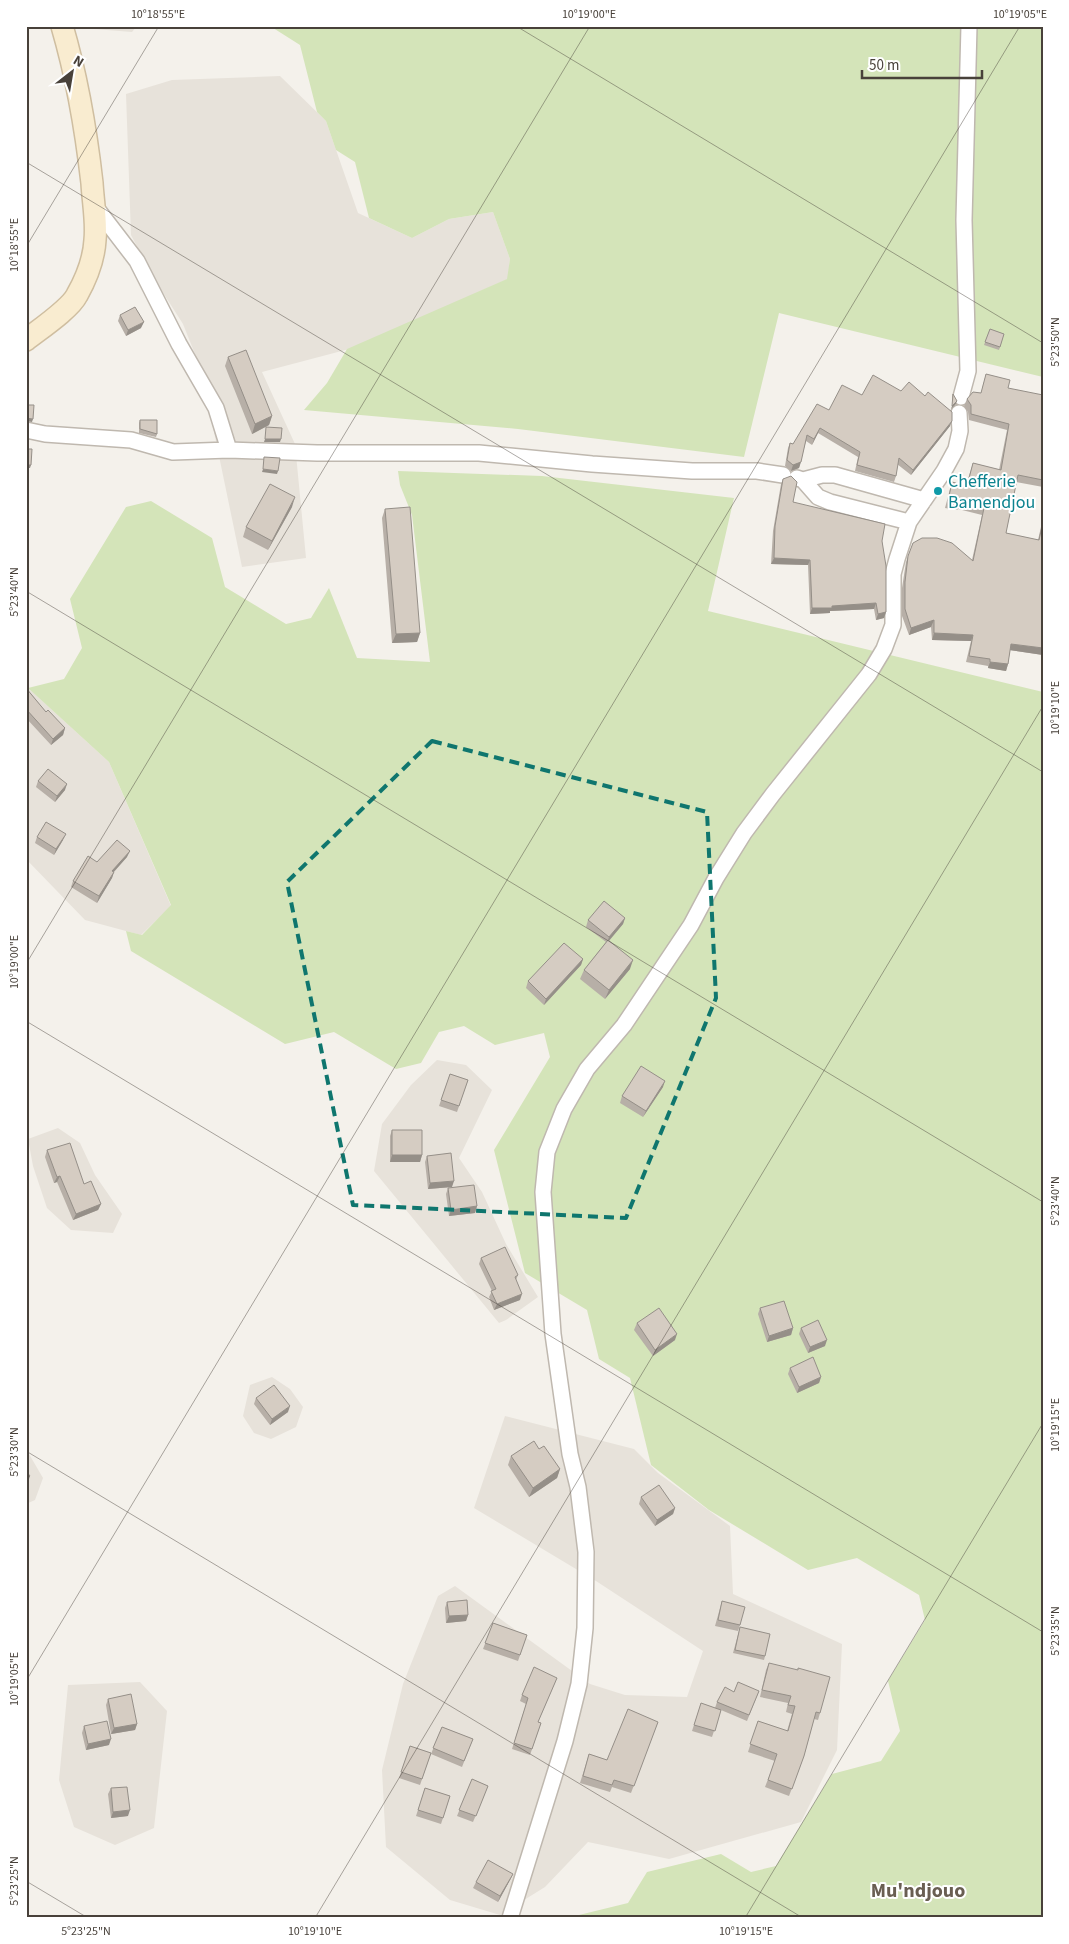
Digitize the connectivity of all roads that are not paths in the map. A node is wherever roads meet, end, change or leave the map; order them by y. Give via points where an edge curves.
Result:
1 (62, 26) edge
2 (970, 26) edge
3 (94, 206) junction
4 (26, 340) edge
5 (961, 397) dead end
6 (959, 413) dead end
7 (26, 430) edge
8 (229, 450) junction
9 (795, 477) junction
10 (924, 500) junction
11 (909, 522) junction
12 (510, 1918) edge

1 - 3 main road via 84,124
2 - 5 street via 964,220 968,371
3 - 4 main road via 95,241 77,296
3 - 8 street via 138,261 179,344 216,408
6 - 10 street via 956,449
7 - 8 street via 131,440 173,452
8 - 9 street via 479,453 692,471 757,471
9 - 10 street via 835,475
9 - 11 street via 818,497 830,502
10 - 11 street
11 - 12 street via 893,574 893,625 884,649 869,674 744,833 691,924 624,1025 587,1069 564,1109 547,1152 543,1192 553,1334 586,1552 585,1628 580,1684

